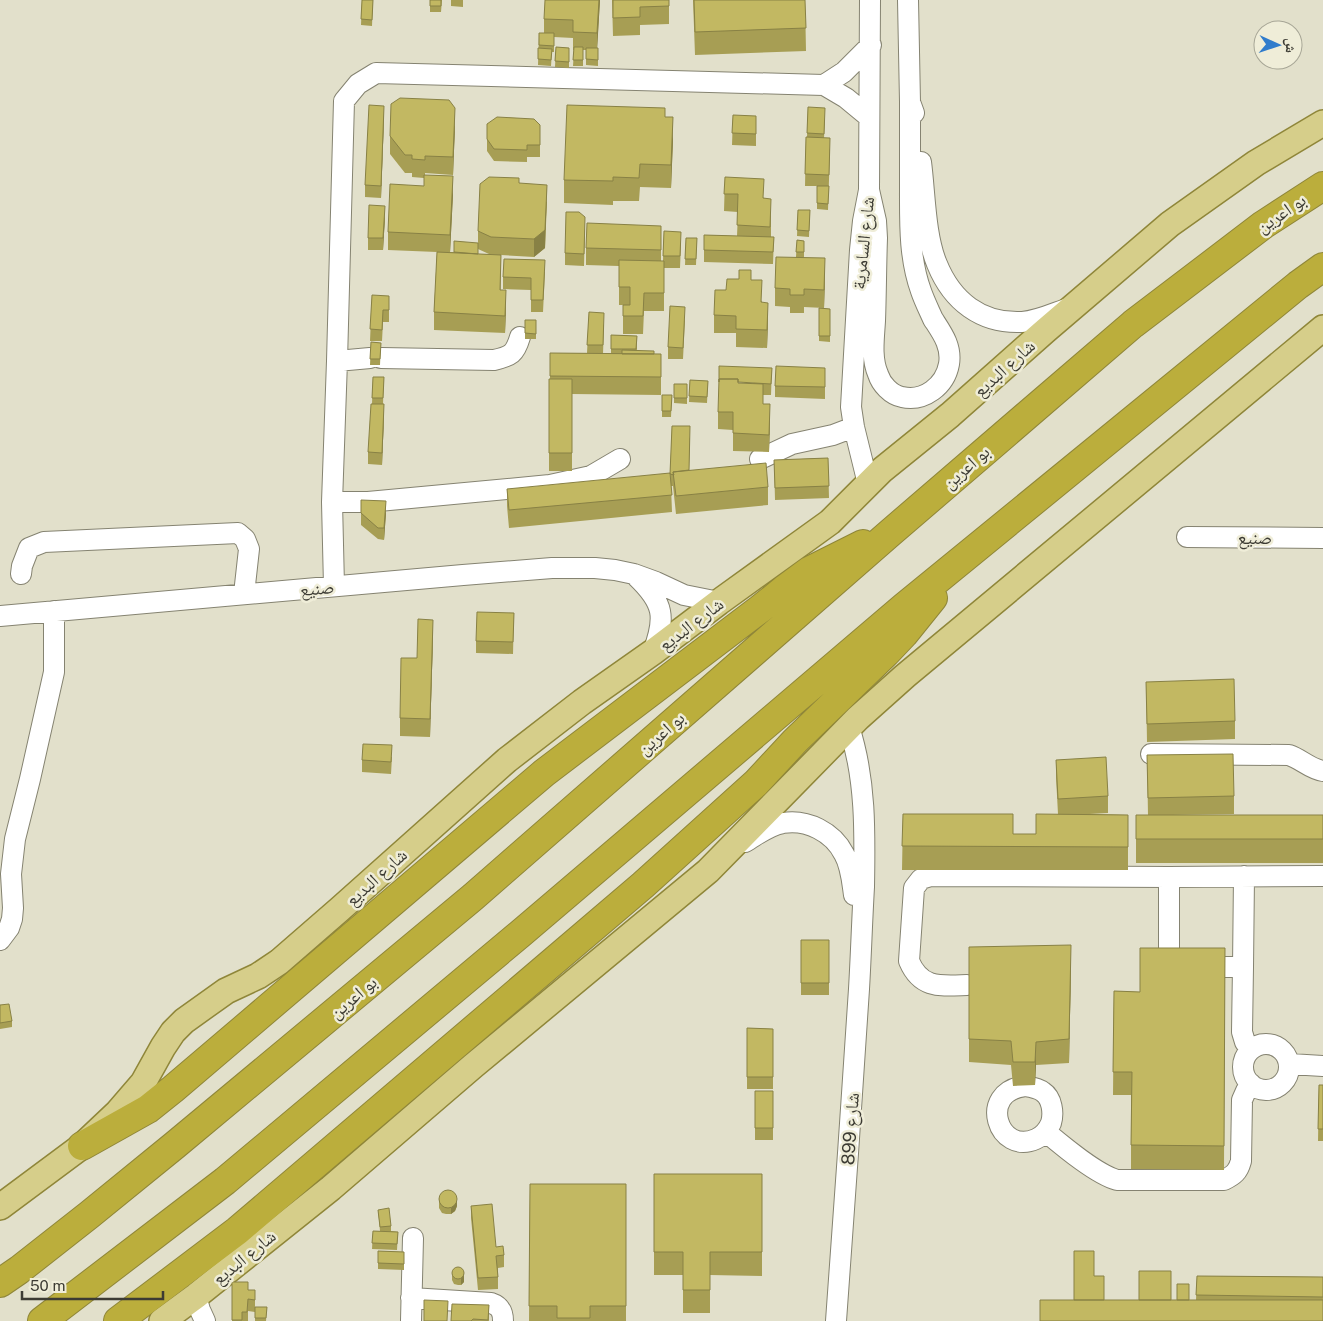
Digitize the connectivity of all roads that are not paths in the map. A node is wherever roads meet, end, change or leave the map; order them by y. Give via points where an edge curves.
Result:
1 (870, 0) edge
2 (908, 0) edge
3 (916, 0) edge
4 (909, 22) junction
5 (871, 45) junction
6 (824, 85) junction
7 (910, 102) junction
8 (869, 117) junction
9 (1323, 123) edge
10 (1323, 186) edge
11 (869, 190) junction
12 (1323, 267) edge
13 (1075, 305) junction
14 (1323, 328) edge
15 (520, 337) dead end
16 (338, 361) junction
17 (854, 427) junction
18 (620, 459) dead end
19 (760, 459) dead end
20 (868, 484) junction
21 (332, 502) junction
22 (890, 533) junction
23 (1188, 537) dead end
24 (1323, 538) edge
25 (953, 566) junction
26 (21, 574) dead end
27 (634, 574) junction
28 (334, 586) junction
29 (244, 594) junction
30 (719, 602) junction
31 (54, 611) junction
32 (0, 616) edge
33 (653, 652) junction
34 (849, 726) junction
35 (1151, 754) edge
36 (1323, 771) edge
37 (723, 857) junction
38 (1244, 876) junction
39 (1323, 876) edge
40 (1169, 877) junction
41 (862, 936) junction
42 (0, 940) edge
43 (1243, 967) junction
44 (967, 985) edge
45 (1250, 1050) junction
46 (1290, 1064) junction
47 (1323, 1066) edge
48 (1251, 1084) junction
49 (1046, 1132) dead end
50 (82, 1146) junction
51 (0, 1207) edge
52 (413, 1238) dead end
53 (0, 1283) edge
54 (196, 1296) junction
55 (411, 1298) junction
56 (42, 1321) edge
57 (118, 1321) edge
58 (162, 1321) edge
59 (205, 1321) edge
60 (411, 1321) edge
61 (503, 1321) edge
62 (836, 1321) edge

1 - 5 street, شارع السامرية
2 - 4 street
3 - 4 street
4 - 7 street
5 - 6 street via 844,72
5 - 8 street, شارع السامرية
6 - 8 street
6 - 16 street via 376,73 358,84 344,101
7 - 11 street via 913,259 921,292 948,345 950,357 943,381 922,396 895,394 885,387 875,367 877,238
7 - 13 street via 917,121 929,233 936,263 946,283 969,309 1002,321 1023,322
8 - 11 street, شارع السامرية
9 - 13 main road, شارع البديع via 1256,163 1170,224
10 - 22 highway, بو اعرين via 1263,225 1133,324
11 - 17 street, شارع السامرية via 860,250 851,393
12 - 25 highway
13 - 20 main road, شارع البديع
14 - 34 main road, شارع البديع
15 - 16 street via 517,348 509,357 494,360 375,358
16 - 21 street
17 - 19 street via 792,444
17 - 20 street, شارع السامرية
18 - 21 street via 591,476 550,485 368,502
20 - 30 main road, شارع البديع via 830,522
21 - 28 street
22 - 50 highway via 818,566 786,588 544,773 148,1109
22 - 53 highway, بو اعرين via 473,898 58,1240
23 - 24 street, صنيع
25 - 56 highway via 232,1175
25 - 57 highway via 933,599 904,634 724,812 237,1232
26 - 29 street via 30,548 44,542 238,533 245,539 248,549
27 - 28 street, صنيع via 595,568 552,568
27 - 30 street, صنيع via 684,595
27 - 33 street via 658,603 660,627
28 - 29 street, صنيع
29 - 31 street, صنيع
30 - 33 main road, شارع البديع
31 - 32 street, صنيع
31 - 42 street via 54,672 14,839 12,920
33 - 50 main road, شارع البديع via 507,760 279,962 221,994 184,1021 173,1032 143,1083
34 - 37 main road, شارع البديع
34 - 41 street, شارع 899 via 864,806
35 - 36 street via 1289,755
37 - 41 street, شارع 899 via 768,828 783,823 820,829 834,839 844,854
37 - 54 main road, شارع البديع via 331,1188
38 - 39 street
38 - 40 street
38 - 43 street
40 - 43 street via 1169,959 1174,964
40 - 44 street via 931,876 921,879 914,888 909,960 913,971 929,984
41 - 62 street, شارع 899
43 - 45 street via 1242,1032
45 - 46 street via 1256,1045 1271,1043 1284,1051
45 - 48 street via 1243,1062 1243,1071
46 - 47 street
46 - 48 street via 1286,1080 1273,1089 1258,1089
48 - 49 street via 1242,1100 1239,1170 1224,1180 1108,1178
50 - 51 main road
52 - 55 street
54 - 58 main road, شارع البديع
54 - 59 street
55 - 60 street
55 - 61 street via 490,1303 500,1309

